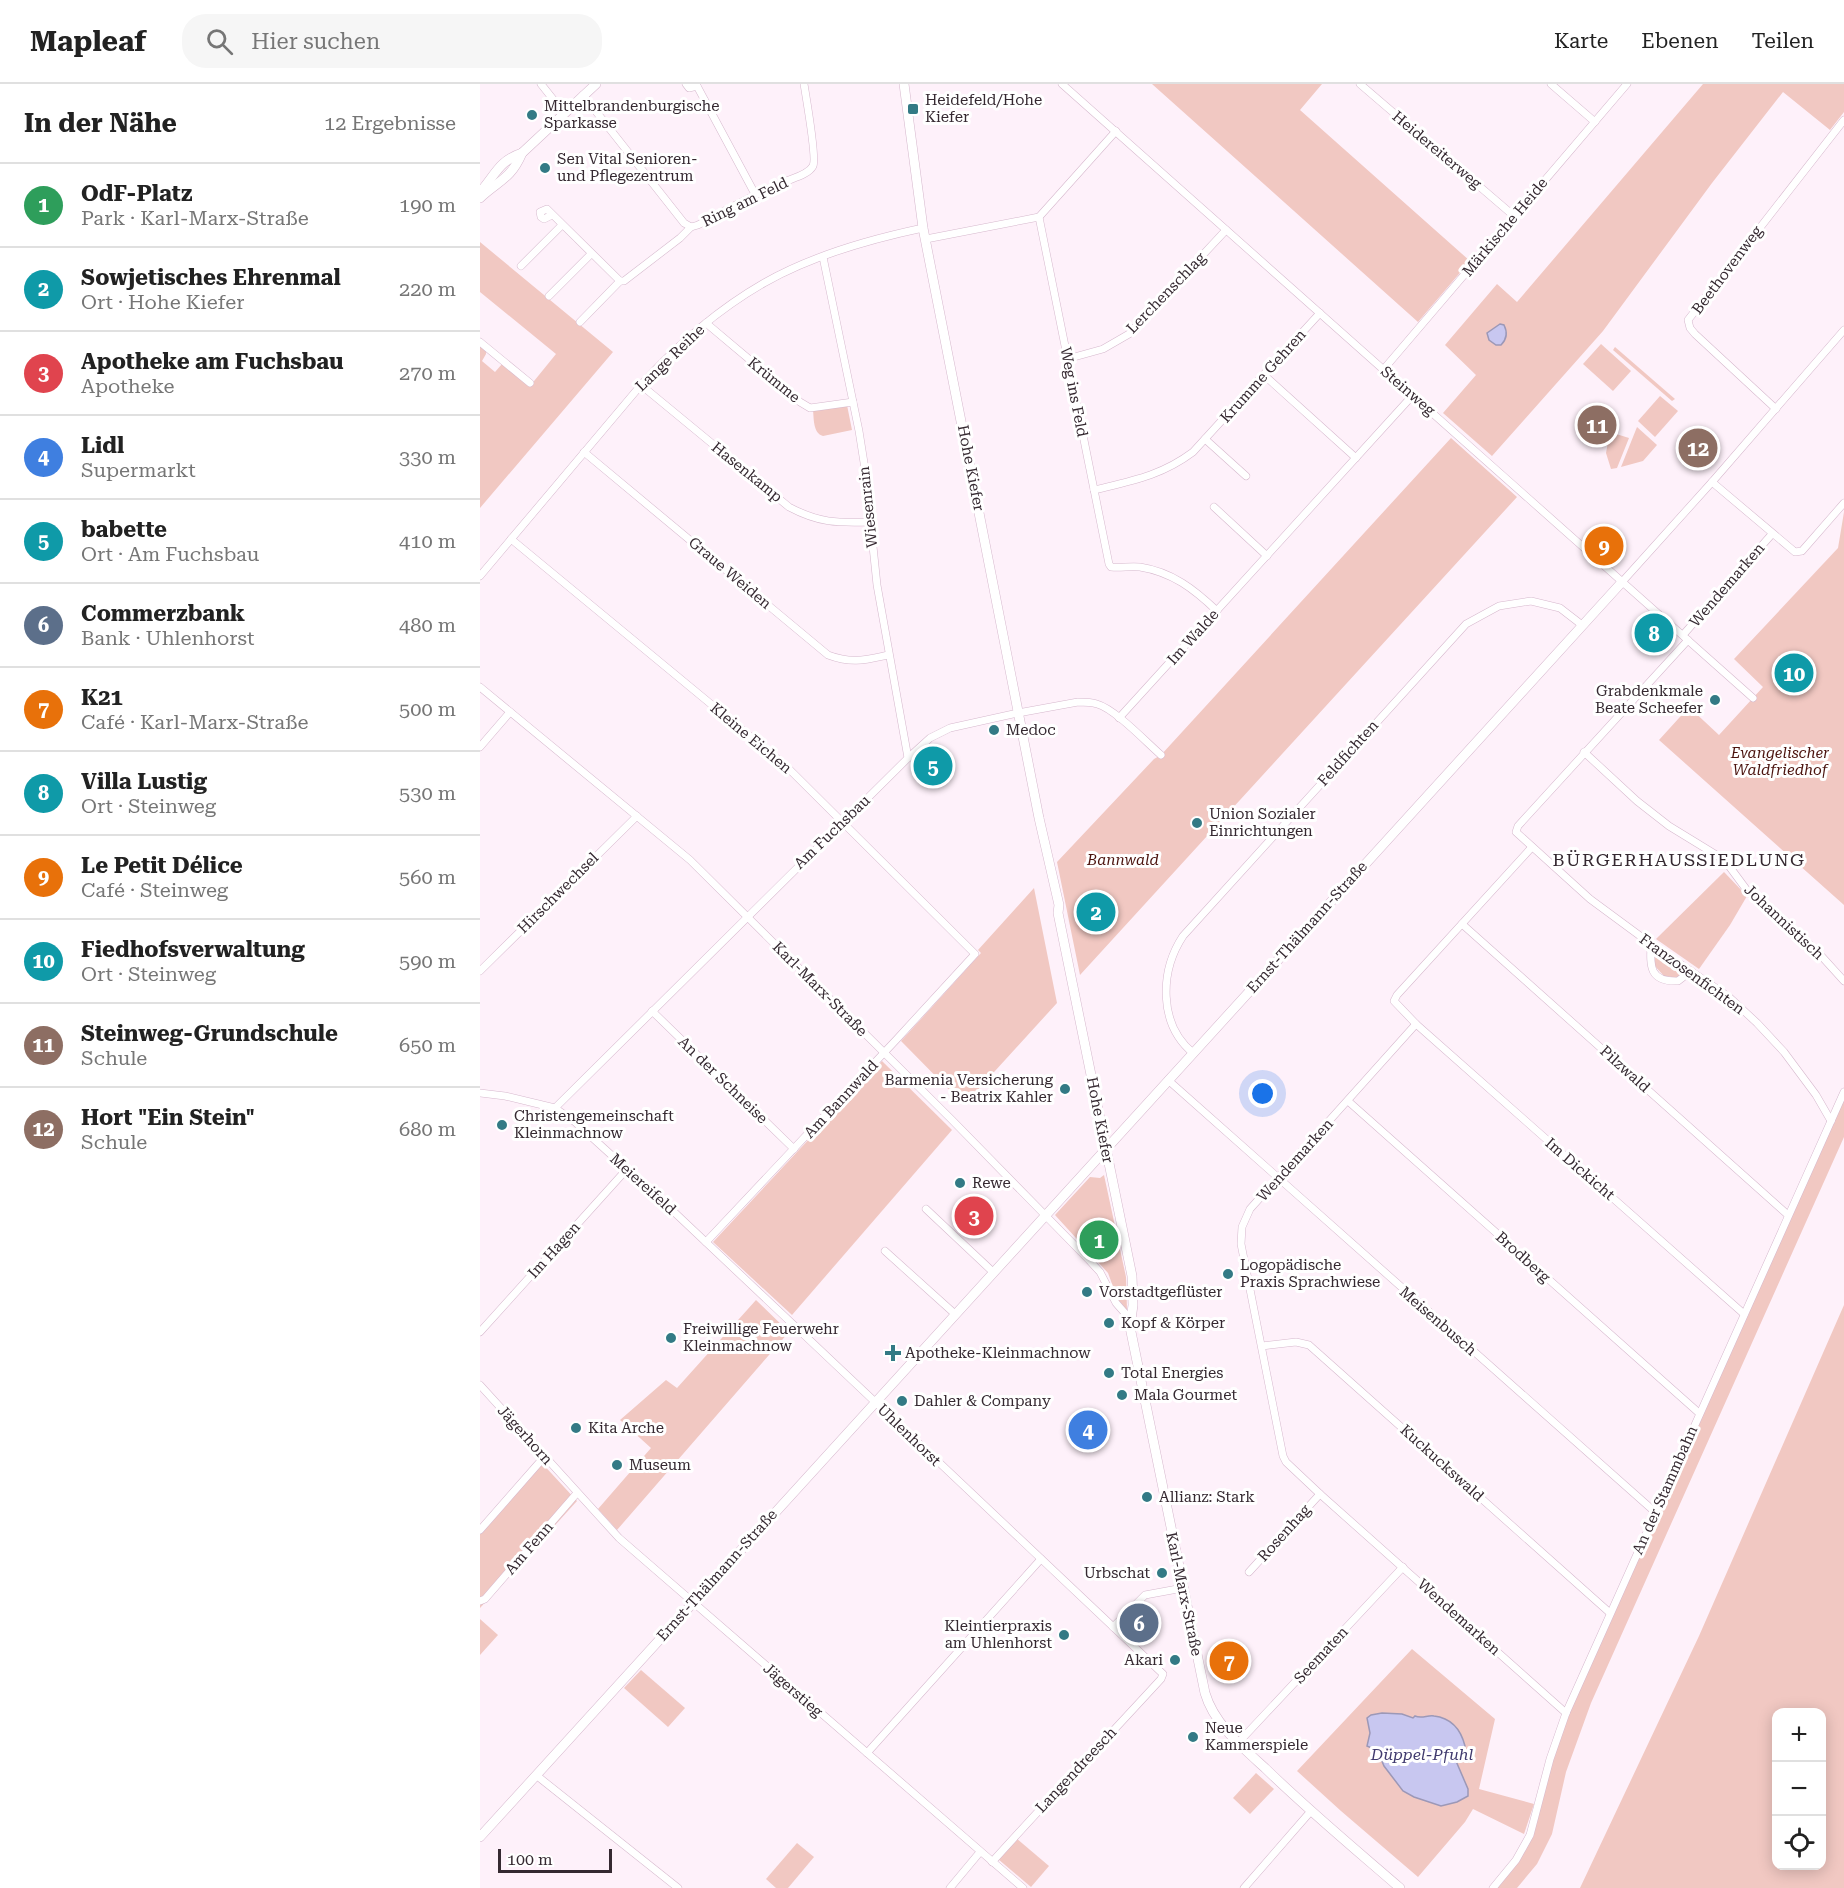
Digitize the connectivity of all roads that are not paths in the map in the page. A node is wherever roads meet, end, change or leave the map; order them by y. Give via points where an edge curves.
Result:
1 (541, 84) edge
2 (596, 84) edge
3 (686, 84) edge
4 (804, 84) edge
5 (904, 84) edge
6 (1062, 84) edge
7 (1360, 84) edge
8 (1551, 84) edge
9 (1627, 84) edge
10 (697, 85) edge
11 (583, 95) junction
12 (564, 113) junction
13 (1844, 120) edge
14 (1595, 122) junction
15 (1116, 131) junction
16 (522, 153) junction
17 (480, 192) edge
18 (755, 194) junction
19 (480, 198) edge
20 (552, 215) dead end
21 (1514, 216) junction
22 (1038, 217) junction
23 (562, 225) junction
24 (691, 227) junction
25 (924, 228) junction
26 (1226, 230) junction
27 (926, 239) junction
28 (591, 254) junction
29 (823, 256) junction
30 (521, 266) dead end
31 (620, 281) junction
32 (549, 296) dead end
33 (1320, 313) junction
34 (580, 321) dead end
35 (706, 323) junction
36 (1844, 330) edge
37 (480, 342) edge
38 (1067, 359) junction
39 (1383, 370) junction
40 (1264, 375) junction
41 (530, 383) dead end
42 (641, 385) junction
43 (1413, 395) junction
44 (853, 402) junction
45 (1776, 408) junction
46 (1205, 439) junction
47 (584, 452) junction
48 (1356, 458) junction
49 (1246, 476) dead end
50 (1712, 482) junction
51 (1094, 490) junction
52 (1844, 503) edge
53 (1214, 507) dead end
54 (870, 522) junction
55 (1772, 534) junction
56 (511, 539) junction
57 (1267, 556) junction
58 (480, 576) edge
59 (1622, 582) junction
60 (1217, 611) junction
61 (1582, 625) junction
62 (1685, 638) junction
63 (888, 655) junction
64 (480, 687) edge
65 (1753, 698) dead end
66 (510, 712) junction
67 (1018, 712) junction
68 (1119, 718) junction
69 (480, 747) edge
70 (1584, 752) junction
71 (1161, 756) dead end
72 (908, 758) junction
73 (637, 816) junction
74 (843, 823) junction
75 (1532, 847) junction
76 (747, 916) junction
77 (1462, 924) junction
78 (1651, 944) junction
79 (975, 954) joint
80 (480, 971) edge
81 (1691, 971) junction
82 (1844, 981) edge
83 (652, 1011) junction
84 (1416, 1024) junction
85 (884, 1052) junction
86 (1193, 1053) junction
87 (1168, 1080) junction
88 (1844, 1092) edge
89 (480, 1093) edge
90 (1348, 1101) junction
91 (555, 1108) junction
92 (1831, 1121) junction
93 (794, 1149) junction
94 (1105, 1149) junction
95 (627, 1169) junction
96 (1279, 1180) junction
97 (926, 1209) dead end
98 (1045, 1215) junction
99 (1788, 1215) junction
100 (706, 1242) junction
101 (885, 1251) dead end
102 (993, 1272) junction
103 (955, 1314) junction
104 (1744, 1314) junction
105 (1131, 1324) junction
106 (480, 1332) edge
107 (1262, 1346) junction
108 (480, 1385) edge
109 (875, 1402) junction
110 (1699, 1413) junction
111 (545, 1456) junction
112 (570, 1485) joint
113 (577, 1493) junction
114 (1320, 1494) junction
115 (1655, 1512) junction
116 (480, 1530) edge
117 (1041, 1559) junction
118 (1403, 1567) junction
119 (1248, 1572) dead end
120 (1183, 1588) junction
121 (480, 1601) edge
122 (692, 1603) junction
123 (1610, 1613) junction
124 (1113, 1627) junction
125 (1161, 1679) joint
126 (1566, 1713) junction
127 (1238, 1743) junction
128 (867, 1753) junction
129 (536, 1774) junction
130 (1311, 1811) junction
131 (480, 1837) edge
132 (980, 1852) junction
133 (992, 1862) junction
134 (678, 1888) edge
135 (950, 1888) edge
136 (1023, 1888) edge
137 (1244, 1888) edge
138 (1400, 1888) edge
139 (1493, 1888) edge

1 - 12 street
2 - 11 street
3 - 10 street via 689,88
4 - 18 street, Ring am Feld via 813,165 803,174
5 - 25 street, Hohe Kiefer
6 - 15 street, Steinweg
7 - 21 street, Heidereiterweg
8 - 14 street
9 - 14 street, Märkische Heide
10 - 18 street
11 - 12 street
11 - 24 street, Ring am Feld
12 - 16 street
13 - 45 street, Beethovenweg via 1689,320 1695,334
14 - 21 street, Märkische Heide
15 - 22 street
15 - 26 street, Steinweg
16 - 17 street via 500,166
16 - 19 street via 508,176
18 - 24 street, Ring am Feld
20 - 23 street
21 - 39 street, Märkische Heide
22 - 27 street
22 - 38 street, Weg ins Feld
23 - 28 street
23 - 30 street
24 - 31 street via 628,280
25 - 27 street, Hohe Kiefer
25 - 29 street, Lange Reihe
26 - 33 street, Steinweg
26 - 38 street, Lerchenschlag via 1129,334 1103,349
27 - 67 street, Hohe Kiefer
28 - 31 street
28 - 32 street
29 - 35 street, Lange Reihe via 766,282
29 - 44 street, Wiesenrain
31 - 34 street
33 - 39 street, Steinweg
33 - 40 street, Krumme Gehren
35 - 42 street, Lange Reihe
35 - 44 street, Krümme via 810,408
36 - 45 street
37 - 41 street
38 - 51 street, Weg ins Feld
39 - 43 street, Steinweg
40 - 46 street, Krumme Gehren
40 - 48 street
42 - 47 street, Lange Reihe
42 - 54 street, Hasenkamp via 789,507 834,523
43 - 48 street, Im Walde
43 - 59 street, Steinweg
44 - 54 street, Wiesenrain
45 - 50 street
46 - 49 street
46 - 51 street, Krumme Gehren via 1166,470
47 - 56 street, Lange Reihe
47 - 63 street, Graue Weiden via 828,655 857,662
48 - 57 street, Im Walde
50 - 55 street
50 - 59 street
51 - 60 street, Weg ins Feld via 1111,567 1138,567 1167,574 1195,590
52 - 55 street via 1802,551 1791,550
53 - 57 street
54 - 63 street, Wiesenrain
55 - 62 street, Wendemarken
56 - 58 street, Lange Reihe
56 - 74 street, Kleine Eichen via 786,766
57 - 60 street, Im Walde
59 - 61 street, Ernst-Thälmann-Straße
59 - 62 street, Steinweg
60 - 68 street, Im Walde
61 - 86 street, Ernst-Thälmann-Straße
61 - 86 street, Feldfichten via 1560,608 1521,601 1499,606 1466,624 1174,950 1166,978 1167,1006 1176,1032
62 - 65 street, Steinweg
62 - 70 street, Wendemarken
63 - 72 street, Wiesenrain
64 - 66 street, Karl-Marx-Straße
66 - 69 street
66 - 73 street, Karl-Marx-Straße
67 - 68 street, Am Fuchsbau via 1078,702 1104,707
67 - 72 street, Am Fuchsbau via 939,732
67 - 94 street, Hohe Kiefer
68 - 71 street, Am Fuchsbau
70 - 75 street, Wendemarken via 1516,829 1519,837
70 - 82 street, Johannistisch via 1669,826 1718,856 1749,893 1815,949
72 - 74 street, Am Fuchsbau
73 - 76 street, Karl-Marx-Straße via 690,860
73 - 80 street, Hirschwechsel
74 - 76 street, Am Fuchsbau
74 - 79 street, Kleine Eichen
75 - 77 street
75 - 78 street, Franzosenfichten via 1590,899
76 - 83 street, Am Fuchsbau
76 - 85 street, Karl-Marx-Straße
77 - 84 street via 1394,1001
77 - 99 street, Pilzwald
78 - 81 street, Franzosenfichten
78 - 81 street via 1651,968 1661,979 1678,981
79 - 85 street, Am Bannwald
81 - 92 street, Franzosenfichten via 1729,997 1757,1023 1784,1052
83 - 91 street, Am Fuchsbau
83 - 93 street, An der Schneise
84 - 90 street, Wendemarken
84 - 104 street, Im Dickicht
85 - 93 street, Am Bannwald
85 - 98 street, Karl-Marx-Straße
86 - 87 street, Ernst-Thälmann-Straße
87 - 94 street, Ernst-Thälmann-Straße
87 - 96 street, Meisenbusch
88 - 92 street, An der Stammbahn
89 - 91 street, Meiereifeld
90 - 96 street, Wendemarken
90 - 110 street, Brodberg
91 - 95 street, Meiereifeld
92 - 99 street, An der Stammbahn
93 - 100 street, Am Bannwald
94 - 98 street, Ernst-Thälmann-Straße
94 - 105 street, Hohe Kiefer via 1132,1276
95 - 100 street, Meiereifeld
95 - 106 street, Im Hagen
96 - 107 street, Wendemarken via 1250,1209 1242,1227 1241,1244
96 - 115 street, Meisenbusch
97 - 102 street
98 - 102 street, Ernst-Thälmann-Straße
98 - 105 street, Karl-Marx-Straße via 1100,1272
99 - 104 street, An der Stammbahn
100 - 109 street, Uhlenhorst
101 - 103 street
102 - 103 street, Ernst-Thälmann-Straße
103 - 109 street, Ernst-Thälmann-Straße
104 - 110 street, An der Stammbahn
105 - 120 street, Karl-Marx-Straße
107 - 114 street, Wendemarken via 1283,1456
107 - 123 street, Kuckuckswald via 1288,1342 1309,1345
108 - 111 street, Jägerhorn
109 - 117 street, Uhlenhorst
109 - 122 street, Ernst-Thälmann-Straße
110 - 115 street, An der Stammbahn
111 - 112 street, Jägerhorn
111 - 116 street
112 - 113 street, Jägerstieg
113 - 121 street, Am Fenn
113 - 122 street, Jägerstieg via 619,1538
114 - 118 street, Wendemarken
114 - 119 street, Rosenhag
115 - 123 street, An der Stammbahn
117 - 124 street, Uhlenhorst
117 - 128 street
118 - 126 street, Wendemarken
118 - 127 street, Seematen
120 - 124 street via 1145,1595
120 - 127 street, Karl-Marx-Straße via 1206,1699
122 - 128 street, Jägerstieg
122 - 129 street, Ernst-Thälmann-Straße
123 - 126 street, An der Stammbahn
124 - 125 street, Uhlenhorst via 1163,1674
125 - 133 street, Langendreesch
126 - 139 street, An der Stammbahn via 1530,1835
127 - 130 street, Karl-Marx-Straße
128 - 132 street, Jägerstieg
129 - 131 street, Ernst-Thälmann-Straße
129 - 134 street
130 - 137 street
130 - 138 street, Karl-Marx-Straße
132 - 133 street, Jägerstieg
132 - 135 street
133 - 136 street, Jägerstieg

